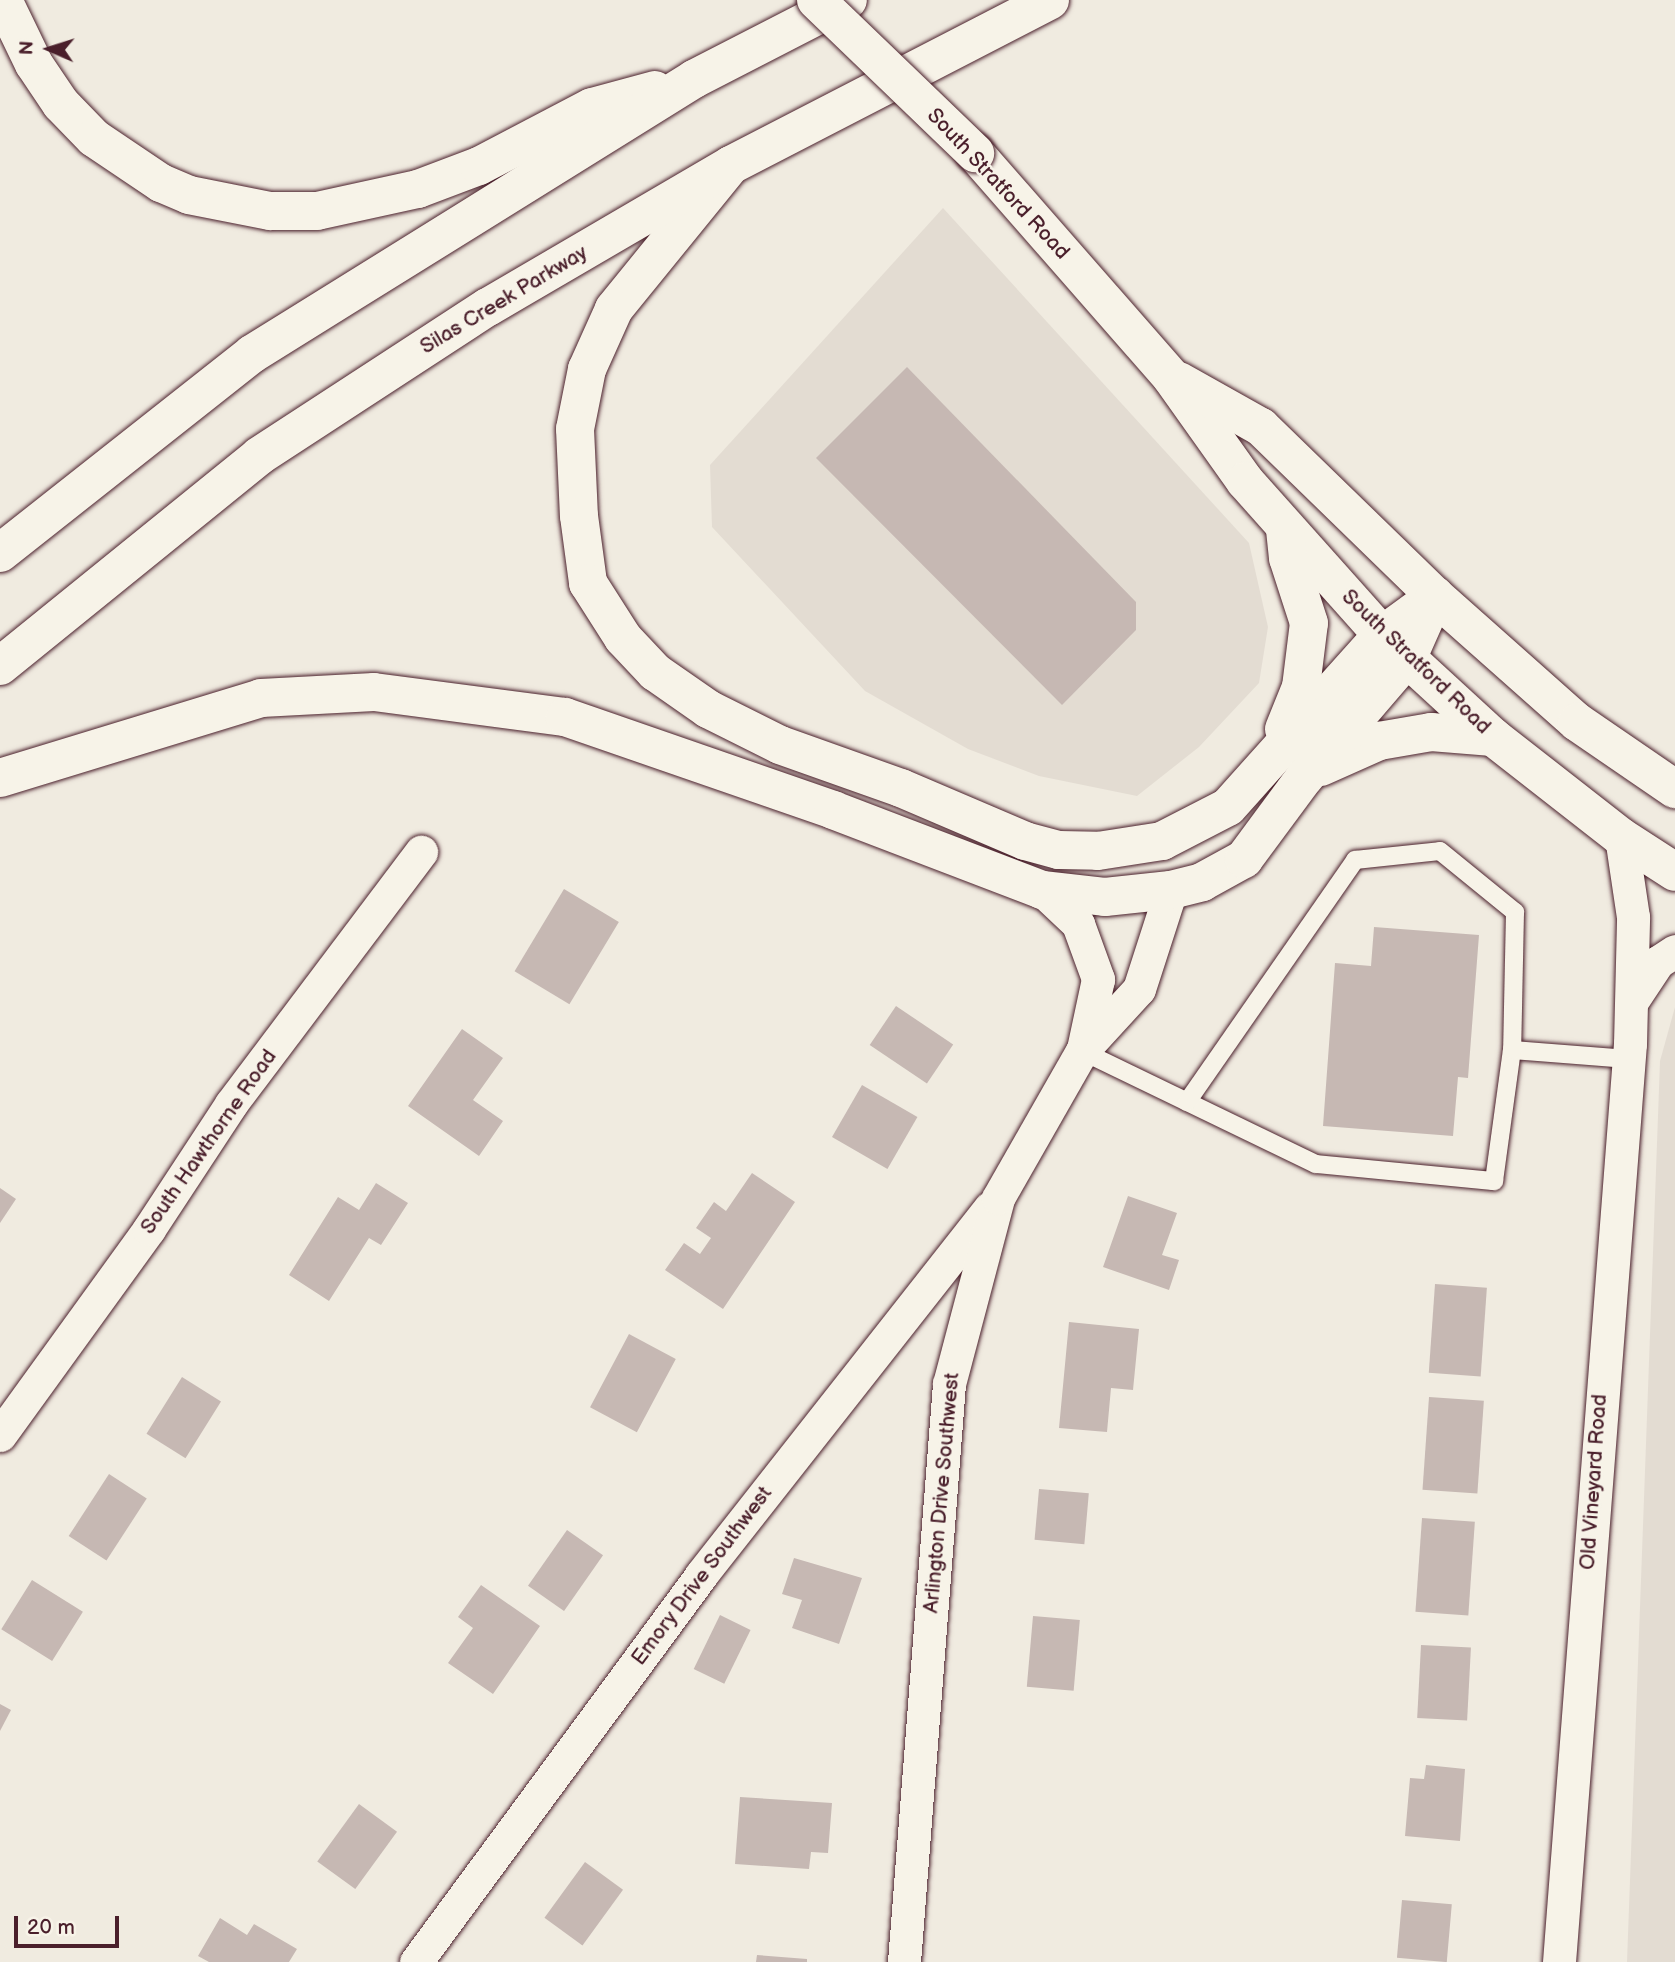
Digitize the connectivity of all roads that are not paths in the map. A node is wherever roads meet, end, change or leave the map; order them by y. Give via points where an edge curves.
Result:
1 (3, 0) edge
2 (816, 0) edge
3 (848, 0) edge
4 (1050, 0) edge
5 (694, 79) junction
6 (732, 164) junction
7 (1171, 377) junction
8 (1284, 527) junction
9 (0, 553) edge
10 (1435, 596) junction
11 (1395, 646) junction
12 (0, 666) edge
13 (1493, 737) junction
14 (1277, 748) junction
15 (0, 778) edge
16 (1304, 778) junction
17 (1675, 789) edge
18 (1621, 838) junction
19 (421, 852) dead end
20 (1675, 872) edge
21 (1042, 890) junction
22 (1171, 890) junction
23 (1675, 951) edge
24 (1632, 1001) junction
25 (1512, 1050) junction
26 (1082, 1051) junction
27 (1629, 1059) junction
28 (1186, 1102) junction
29 (998, 1198) junction
30 (0, 1435) edge
31 (416, 1962) edge
32 (904, 1962) edge
33 (1559, 1962) edge

1 - 5 main road via 34,64 61,104 94,138 170,187 222,204 270,211 342,208 418,189 479,166 592,107
2 - 7 main road, South Stratford Road, bridge via 975,153
3 - 5 main road
4 - 6 main road, Silas Creek Parkway
5 - 9 main road via 252,354
6 - 12 main road, Silas Creek Parkway via 488,307 259,456
6 - 14 main road via 614,309 587,369 575,429 579,516 589,583 623,638 655,672 708,709 780,744 1059,850 1098,851 1162,841 1228,807
7 - 8 main road, South Stratford Road
7 - 10 main road, South Stratford Road via 1261,427
8 - 11 main road, South Stratford Road
8 - 14 main road via 1288,558 1309,623 1301,687
10 - 11 main road
10 - 17 main road, South Stratford Road via 1577,722
11 - 13 main road, South Stratford Road
11 - 14 main road
11 - 16 main road
13 - 16 main road via 1431,732 1379,741 1341,755
13 - 18 main road, South Stratford Road
15 - 21 main road via 261,698 388,693 565,717 833,810
16 - 22 main road via 1244,859 1202,882
18 - 20 main road, South Stratford Road
18 - 24 street, Old Vineyard Road via 1633,917
19 - 30 street, South Hawthorne Road via 231,1104 149,1229
21 - 22 main road via 1105,897
21 - 26 street, Arlington Drive Southwest via 1078,925 1098,979
22 - 26 street, Arlington Drive Southwest via 1139,989
23 - 24 street via 1658,962
24 - 27 street, Old Vineyard Road
25 - 27 lane
25 - 28 lane via 1494,1181 1315,1164
25 - 28 lane via 1515,912 1440,851 1355,860
26 - 28 lane
26 - 29 street, Arlington Drive Southwest
27 - 33 street, Old Vineyard Road
29 - 31 street, Emory Drive Southwest via 701,1575
29 - 32 street, Arlington Drive Southwest via 949,1384

